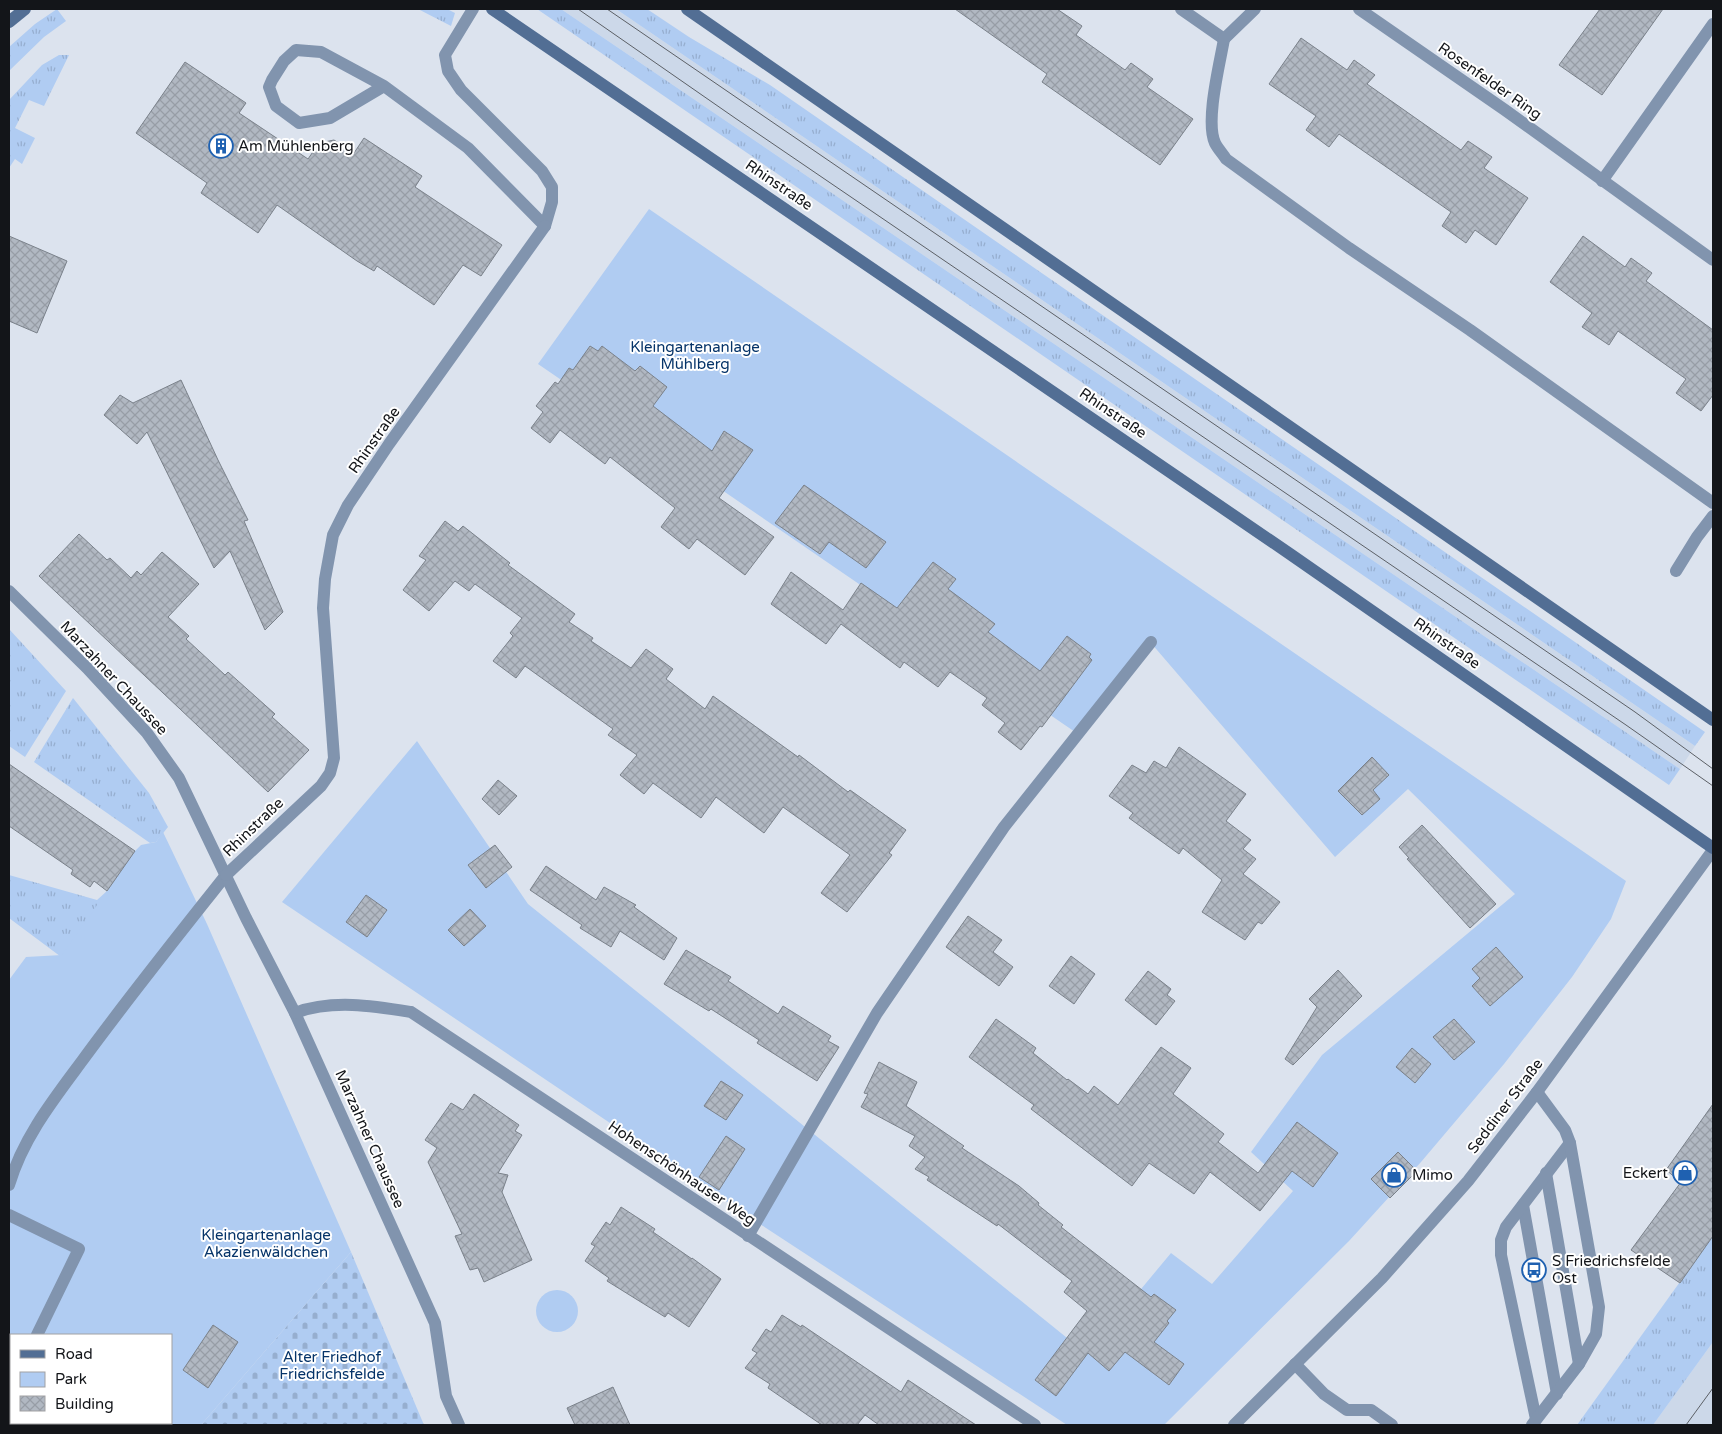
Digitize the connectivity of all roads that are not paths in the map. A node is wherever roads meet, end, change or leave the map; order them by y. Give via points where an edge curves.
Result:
1 (25, 9) edge
2 (473, 9) edge
3 (492, 9) edge
4 (687, 9) edge
5 (1181, 9) edge
6 (1255, 9) edge
7 (1359, 9) edge
8 (9, 22) edge
9 (1713, 24) edge
10 (1224, 39) junction
11 (384, 86) junction
12 (1602, 181) junction
13 (545, 226) junction
14 (1713, 260) edge
15 (1713, 503) edge
16 (1713, 516) edge
17 (1676, 571) dead end
18 (9, 591) edge
19 (1151, 642) dead end
20 (1713, 720) edge
21 (1713, 849) edge
22 (226, 875) junction
23 (295, 1014) junction
24 (1537, 1092) junction
25 (1570, 1142) junction
26 (1546, 1172) junction
27 (9, 1185) edge
28 (1522, 1205) junction
29 (9, 1215) edge
30 (748, 1236) junction
31 (37, 1334) edge
32 (1295, 1364) junction
33 (1579, 1364) junction
34 (1557, 1394) junction
35 (1534, 1422) edge
36 (459, 1425) edge
37 (1035, 1425) edge
38 (1234, 1425) edge
39 (1392, 1425) edge

1 - 8 main road
2 - 13 street, Rhinstraße via 445,55 448,71 460,90 542,171 552,187 552,202
3 - 21 main road, Rhinstraße via 1290,554
4 - 20 main road
5 - 10 street
6 - 10 street
7 - 12 street, Rosenfelder Ring
9 - 12 street
10 - 15 street via 1212,122 1214,142 1226,159
11 - 11 street via 321,52 296,50 284,61 270,87 276,106 300,123 330,118
11 - 13 street via 468,148
12 - 14 street, Rosenfelder Ring
13 - 22 street, Rhinstraße via 389,444 348,505 333,535 325,579 324,608 334,758 330,773
16 - 17 street
18 - 22 street, Marzahner Chaussee via 88,668 146,733 179,778
19 - 30 street via 1004,827 876,1013
21 - 24 street, Seddiner Straße
22 - 23 street, Marzahner Chaussee
22 - 27 street via 49,1104 25,1144
23 - 30 street, Hohenschönhauser Weg via 311,1007 368,1005 411,1012
23 - 36 street, Marzahner Chaussee via 434,1323 446,1396
24 - 25 street
24 - 32 street, Seddiner Straße via 1450,1202 1382,1278
25 - 26 street
25 - 33 street via 1600,1307 1596,1334
26 - 28 street
26 - 33 street
28 - 34 street
28 - 35 street via 1500,1240
29 - 31 street via 79,1249
30 - 37 street, Hohenschönhauser Weg
32 - 38 street, Seddiner Straße
32 - 39 street via 1324,1394 1347,1410 1371,1410
33 - 34 street
34 - 35 street

